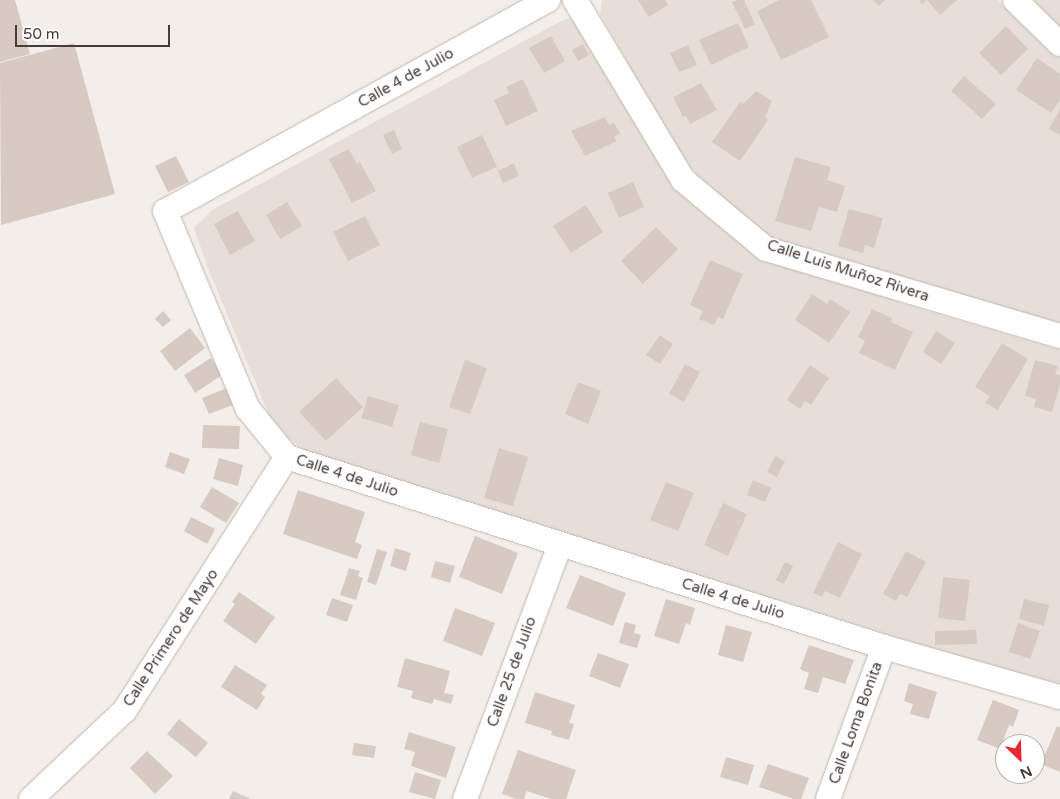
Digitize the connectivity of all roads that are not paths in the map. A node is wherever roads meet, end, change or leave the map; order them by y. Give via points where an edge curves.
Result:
1 (548, 0) edge
2 (575, 0) edge
3 (1014, 0) edge
4 (1060, 44) edge
5 (1060, 336) edge
6 (287, 457) junction
7 (560, 545) junction
8 (884, 647) junction
9 (1060, 697) edge
10 (32, 799) edge
11 (465, 799) edge
12 (828, 799) edge

1 - 6 street, Calle 4 de Julio via 165,211 248,409
2 - 5 street, Calle Luis Muñoz Rivera via 683,180 766,249
3 - 4 street
6 - 7 street, Calle 4 de Julio
6 - 10 street, Calle Primero de Mayo via 126,710
7 - 8 street, Calle 4 de Julio
7 - 11 street, Calle 25 de Julio
8 - 9 street, Calle 4 de Julio
8 - 12 street, Calle Loma Bonita

